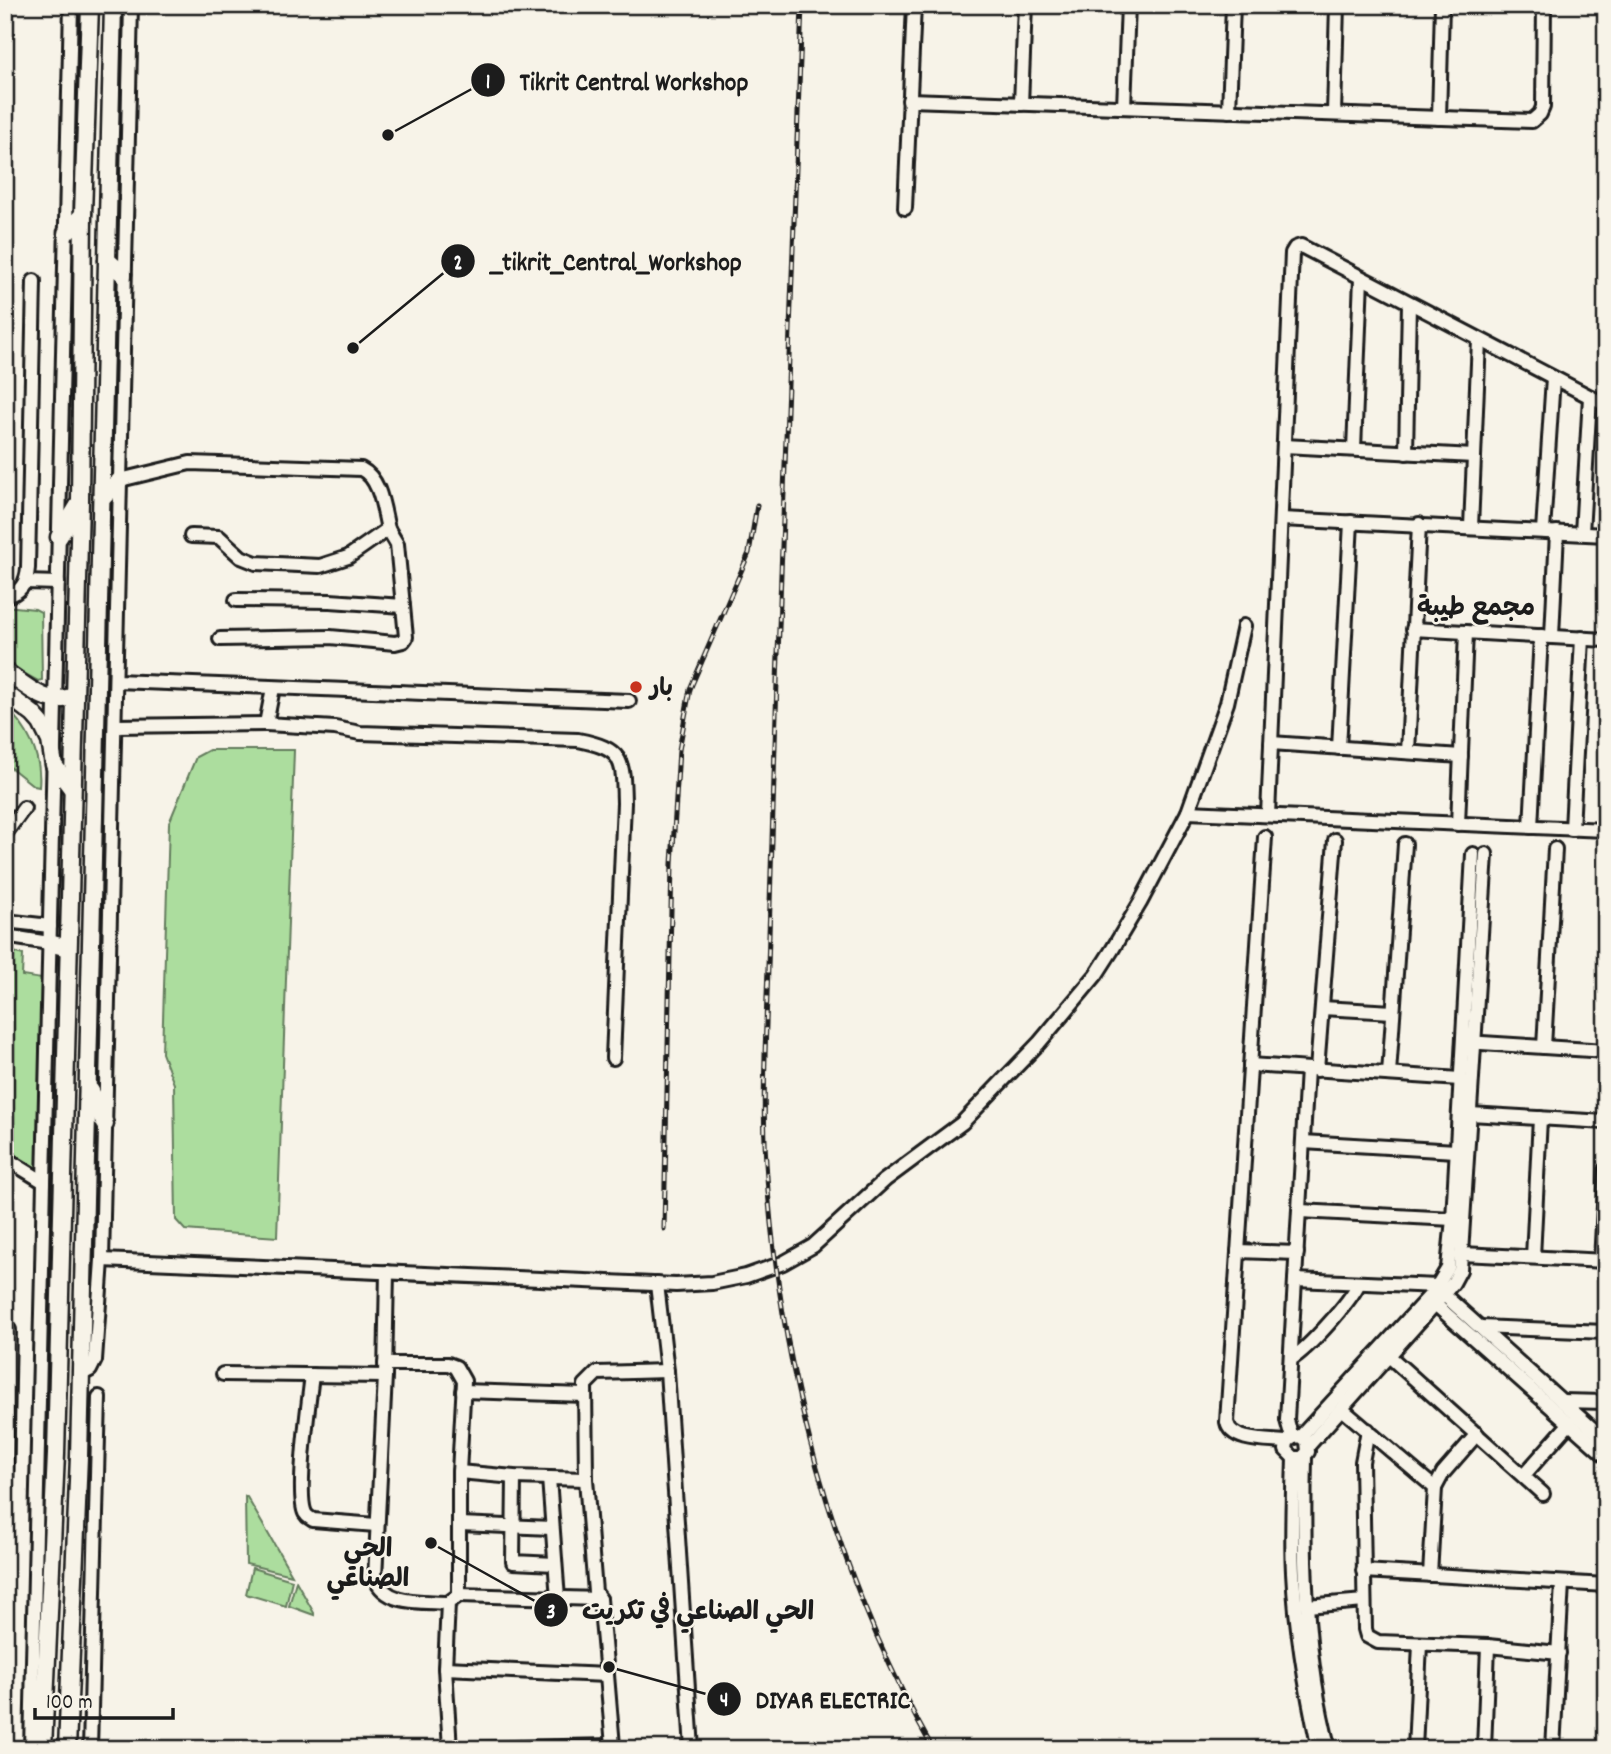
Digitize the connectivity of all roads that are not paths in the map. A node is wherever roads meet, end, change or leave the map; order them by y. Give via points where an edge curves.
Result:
1 (71, 5) edge
2 (90, 5) edge
3 (113, 5) edge
4 (131, 5) edge
5 (914, 5) edge
6 (1025, 5) edge
7 (1128, 5) edge
8 (1233, 5) edge
9 (1337, 5) edge
10 (1442, 5) edge
11 (1544, 5) edge
12 (112, 69) junction
13 (89, 70) junction
14 (909, 100) junction
15 (1021, 104) junction
16 (1124, 107) junction
17 (1229, 111) junction
18 (1334, 114) junction
19 (1439, 118) junction
20 (905, 208) dead end
21 (83, 214) junction
22 (66, 233) junction
23 (107, 260) junction
24 (123, 274) junction
25 (1361, 278) junction
26 (34, 281) dead end
27 (1409, 303) junction
28 (1479, 340) junction
29 (1553, 378) junction
30 (1590, 397) junction
31 (1606, 405) edge
32 (1284, 446) junction
33 (1354, 449) junction
34 (1406, 453) junction
35 (1474, 456) junction
36 (120, 480) junction
37 (102, 499) junction
38 (80, 501) junction
39 (1281, 519) junction
40 (1351, 522) junction
41 (1419, 524) junction
42 (1471, 527) junction
43 (388, 529) junction
44 (1543, 531) junction
45 (1557, 532) junction
46 (1581, 533) junction
47 (1606, 535) edge
48 (191, 536) dead end
49 (59, 537) junction
50 (25, 582) junction
51 (58, 583) junction
52 (5, 596) edge
53 (236, 600) dead end
54 (403, 606) junction
55 (1244, 626) dead end
56 (1413, 629) junction
57 (1466, 632) junction
58 (1546, 636) junction
59 (1582, 638) junction
60 (220, 639) dead end
61 (1606, 639) edge
62 (5, 671) edge
63 (116, 681) junction
64 (274, 688) junction
65 (5, 693) edge
66 (75, 695) junction
67 (55, 700) junction
68 (629, 701) dead end
69 (266, 724) junction
70 (115, 726) junction
71 (1271, 743) junction
72 (1339, 748) junction
73 (1408, 752) junction
74 (1461, 756) junction
75 (54, 765) junction
76 (72, 789) junction
77 (24, 808) dead end
78 (1188, 812) junction
79 (1268, 815) junction
80 (1458, 824) junction
81 (1531, 827) junction
82 (1572, 829) junction
83 (1606, 830) edge
84 (5, 834) edge
85 (1265, 837) dead end
86 (1335, 840) dead end
87 (1405, 845) dead end
88 (1555, 849) dead end
89 (1480, 854) dead end
90 (5, 921) edge
91 (50, 926) junction
92 (5, 936) edge
93 (49, 943) junction
94 (68, 948) junction
95 (1322, 1009) junction
96 (1394, 1012) junction
97 (1468, 1042) junction
98 (1544, 1047) junction
99 (1606, 1051) edge
100 (613, 1058) dead end
101 (1250, 1065) junction
102 (1312, 1069) junction
103 (1389, 1074) junction
104 (1460, 1079) junction
105 (88, 1085) junction
106 (1470, 1114) junction
107 (1540, 1118) junction
108 (1606, 1122) edge
109 (105, 1124) junction
110 (1303, 1142) junction
111 (1456, 1151) junction
112 (5, 1158) edge
113 (1606, 1169) edge
114 (44, 1182) junction
115 (1605, 1189) edge
116 (1300, 1211) junction
117 (1453, 1219) junction
118 (1238, 1251) junction
119 (1297, 1253) junction
120 (1462, 1254) junction
121 (1532, 1258) junction
122 (102, 1260) junction
123 (1603, 1261) edge
124 (387, 1272) junction
125 (1295, 1280) junction
126 (1359, 1283) junction
127 (657, 1284) junction
128 (1439, 1295) junction
129 (5, 1327) edge
130 (1480, 1327) junction
131 (1606, 1332) edge
132 (1389, 1356) junction
133 (1291, 1359) junction
134 (385, 1370) junction
135 (667, 1371) junction
136 (223, 1374) dead end
137 (80, 1375) junction
138 (312, 1375) junction
139 (463, 1391) junction
140 (585, 1395) junction
141 (99, 1397) dead end
142 (1562, 1401) junction
143 (1606, 1402) edge
144 (1342, 1409) junction
145 (6, 1410) edge
146 (1570, 1423) junction
147 (1368, 1430) junction
148 (1477, 1434) junction
149 (1606, 1441) edge
150 (1298, 1446) junction
151 (56, 1454) junction
152 (79, 1456) junction
153 (1606, 1456) edge
154 (459, 1472) junction
155 (1524, 1475) junction
156 (514, 1477) junction
157 (549, 1478) junction
158 (586, 1479) junction
159 (1435, 1488) junction
160 (1543, 1494) dead end
161 (1298, 1506) junction
162 (5, 1517) edge
163 (460, 1524) junction
164 (376, 1525) junction
165 (514, 1528) junction
166 (551, 1528) junction
167 (5, 1529) edge
168 (555, 1564) junction
169 (1363, 1571) junction
170 (1430, 1575) junction
171 (1562, 1583) junction
172 (1606, 1585) edge
173 (453, 1599) junction
174 (558, 1599) junction
175 (600, 1599) junction
176 (1364, 1601) junction
177 (1307, 1606) junction
178 (1420, 1644) junction
179 (1488, 1646) junction
180 (1559, 1653) junction
181 (445, 1668) junction
182 (607, 1675) junction
183 (1313, 1693) junction
184 (613, 1748) edge
185 (32, 1749) edge
186 (43, 1749) edge
187 (67, 1749) edge
188 (90, 1749) edge
189 (450, 1749) edge
190 (469, 1749) edge
191 (692, 1749) edge
192 (1319, 1749) edge
193 (1329, 1749) edge
194 (1415, 1749) edge
195 (1484, 1749) edge
196 (1553, 1749) edge

1 - 22 street
2 - 13 main road
3 - 12 main road
4 - 24 street
5 - 14 street
6 - 15 street
7 - 16 street
8 - 17 street
9 - 18 street
10 - 19 street
11 - 19 street via 1540,114 1528,121
12 - 13 main road
12 - 23 main road
13 - 21 main road
14 - 15 street
14 - 20 street
15 - 16 street
16 - 17 street
17 - 18 street
18 - 19 street
21 - 22 main road
21 - 38 main road
22 - 49 street
23 - 24 main road
23 - 37 main road
24 - 36 street
25 - 27 street
25 - 32 street via 1301,246 1293,250
25 - 33 street
26 - 50 street
27 - 28 street
27 - 34 street
28 - 29 street
28 - 35 street
29 - 30 street
29 - 44 street
30 - 31 street
30 - 46 street
32 - 33 street
32 - 39 street
33 - 34 street
34 - 35 street
35 - 42 street
36 - 37 main road
36 - 43 street via 190,463 361,469 376,484
36 - 63 street
37 - 105 main road
38 - 49 main road
38 - 66 main road
39 - 40 street
39 - 71 street
40 - 41 street
40 - 72 street
41 - 42 street
41 - 56 street
42 - 44 street
43 - 48 street via 348,557 320,566 256,564 219,537
43 - 54 street via 397,544
44 - 45 street
45 - 46 street
45 - 58 street
46 - 47 street
49 - 51 street
50 - 51 street
50 - 52 street via 14,594
51 - 67 street
53 - 54 street
54 - 60 street via 406,637 395,643 330,637
55 - 78 street via 1227,703
56 - 57 street
56 - 73 street
57 - 58 street
57 - 74 street
58 - 59 street
58 - 81 street
59 - 61 street
59 - 82 street
62 - 67 main road
63 - 64 street
63 - 70 street
64 - 68 street
64 - 69 street
65 - 75 main road via 41,723
66 - 67 main road
66 - 76 main road
67 - 75 street
69 - 70 street
69 - 100 street via 373,733 578,740 600,744 616,754 623,768 624,803
70 - 109 street
71 - 72 street
71 - 79 street
72 - 73 street
73 - 74 street
74 - 80 street
75 - 76 main road
75 - 91 street
76 - 94 main road
77 - 84 street
78 - 79 street
78 - 127 street via 1096,975 1021,1064 962,1123 885,1180 813,1246 783,1263 712,1283
79 - 80 street
80 - 81 street
81 - 82 street
82 - 83 street
85 - 101 street
86 - 95 street
87 - 96 street
88 - 98 street
89 - 97 street
90 - 91 street
91 - 93 street
92 - 93 street
93 - 94 main road
93 - 114 street
94 - 151 main road
95 - 96 street
95 - 102 street
96 - 103 street
97 - 98 street
97 - 104 street
97 - 106 street
98 - 99 street
101 - 102 street
101 - 118 street
102 - 103 street
102 - 110 street
103 - 104 street
104 - 111 street
105 - 109 main road
105 - 137 main road
106 - 107 street
106 - 120 street
107 - 108 street
107 - 121 street
109 - 122 street
110 - 111 street
110 - 116 street
111 - 117 street
112 - 114 street
113 - 115 street
114 - 185 street
115 - 123 street
116 - 117 street
116 - 119 street
117 - 128 street via 1450,1261
118 - 119 street
118 - 150 street via 1227,1425 1238,1436
119 - 125 street
120 - 121 street
120 - 128 street via 1457,1277
121 - 123 street
122 - 124 street
122 - 137 street via 95,1360 90,1370
124 - 127 street
124 - 134 street
125 - 126 street
125 - 133 street
126 - 128 street
126 - 133 street via 1305,1349
127 - 135 street
128 - 130 street
128 - 132 street
128 - 146 street
128 - 150 street
129 - 145 street via 9,1330
130 - 131 street
130 - 142 street
132 - 144 street
132 - 148 street
133 - 150 street via 1287,1425
134 - 138 street
134 - 139 street via 452,1365 462,1376
134 - 164 street
135 - 140 street via 597,1373 585,1385
135 - 191 street
136 - 138 street
137 - 152 main road
138 - 164 street via 304,1456 305,1514 313,1520
139 - 140 street
139 - 154 street
140 - 158 street
141 - 188 street
142 - 143 street
142 - 149 street
144 - 147 street
144 - 150 street
145 - 162 street
146 - 153 street
146 - 155 street
147 - 159 street
147 - 169 street via 1362,1462
148 - 155 street
148 - 159 street
150 - 161 street
151 - 152 main road
151 - 186 main road
152 - 187 main road
154 - 156 street
154 - 163 street
155 - 160 street
156 - 157 street
156 - 165 street
157 - 158 street
157 - 166 street
158 - 175 street via 595,1591
159 - 170 street
161 - 177 street
161 - 183 street via 1294,1594
162 - 167 street
163 - 165 street
163 - 173 street
164 - 173 street via 374,1568 379,1589 394,1598
165 - 166 street
165 - 168 street via 513,1562
166 - 168 street
168 - 174 street
169 - 170 street
169 - 176 street
170 - 171 street
171 - 172 street
171 - 180 street
173 - 174 street
173 - 181 street
174 - 175 street
175 - 182 street
176 - 177 street
176 - 178 street via 1370,1639
177 - 183 street
178 - 179 street
178 - 194 street
179 - 180 street
179 - 195 street
180 - 196 street
181 - 182 street
181 - 189 street
182 - 184 street
183 - 192 street
183 - 193 street
184 - 190 street

